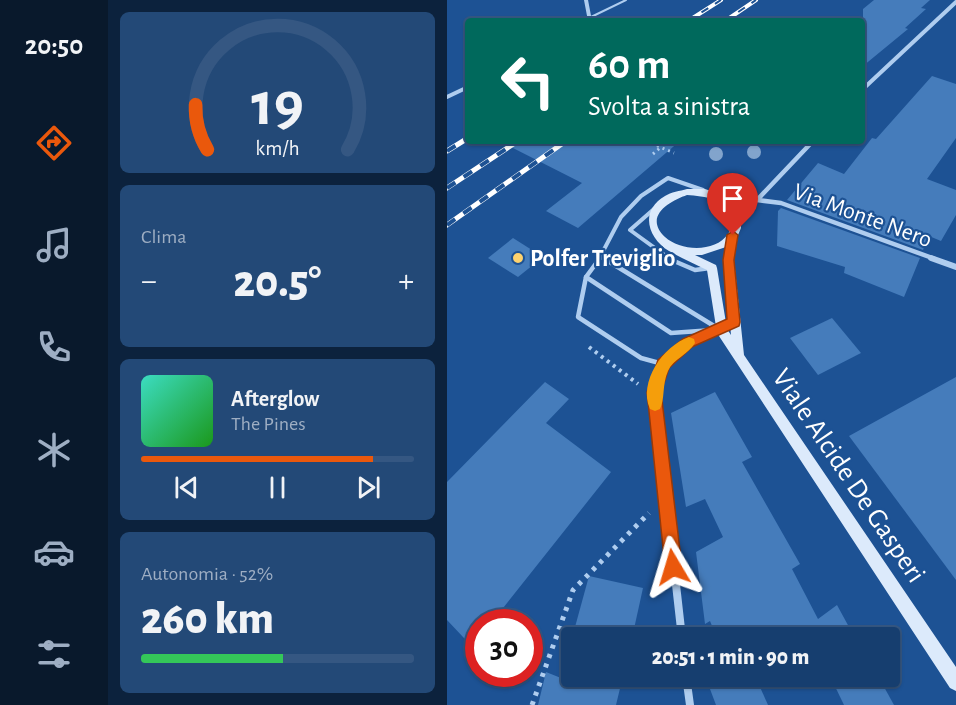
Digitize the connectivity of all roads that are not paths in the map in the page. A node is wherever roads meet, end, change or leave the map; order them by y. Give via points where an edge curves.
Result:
1 (586, 0) edge
2 (626, 0) edge
3 (956, 2) edge
4 (590, 18) edge
5 (592, 18) edge
6 (865, 87) edge
7 (465, 88) edge
8 (447, 97) edge
9 (810, 144) edge
10 (714, 194) junction
11 (757, 200) junction
12 (659, 205) junction
13 (733, 208) junction
14 (733, 235) junction
15 (671, 247) junction
16 (601, 257) junction
17 (956, 267) edge
18 (712, 268) junction
19 (586, 277) junction
20 (734, 322) junction
21 (721, 330) junction
22 (739, 358) junction
23 (663, 364) junction
24 (681, 627) edge
25 (956, 682) edge
26 (688, 687) edge
27 (690, 705) edge

1 - 4 street
2 - 5 lane
3 - 6 street
7 - 8 street
9 - 11 street
10 - 12 street via 681,193
10 - 13 street
10 - 16 lane via 668,178 621,216
11 - 13 street
11 - 17 street, Via Monte Nero via 781,203
12 - 15 street via 652,216 652,226 660,240
12 - 18 lane via 630,230 667,258 695,270
13 - 14 street via 737,222
14 - 15 street via 720,246 705,251 687,252
14 - 20 street, Viale Alcide De Gasperi via 729,260
15 - 18 street
16 - 19 lane
16 - 21 lane
18 - 21 street, Viale Alcide De Gasperi
19 - 21 lane via 671,333
19 - 23 lane via 578,317 641,358
20 - 21 street
20 - 22 street, Viale Alcide De Gasperi
21 - 22 street, Viale Alcide De Gasperi
21 - 23 street via 688,343
22 - 25 street, Viale Alcide De Gasperi
23 - 24 street via 654,392
26 - 27 street

